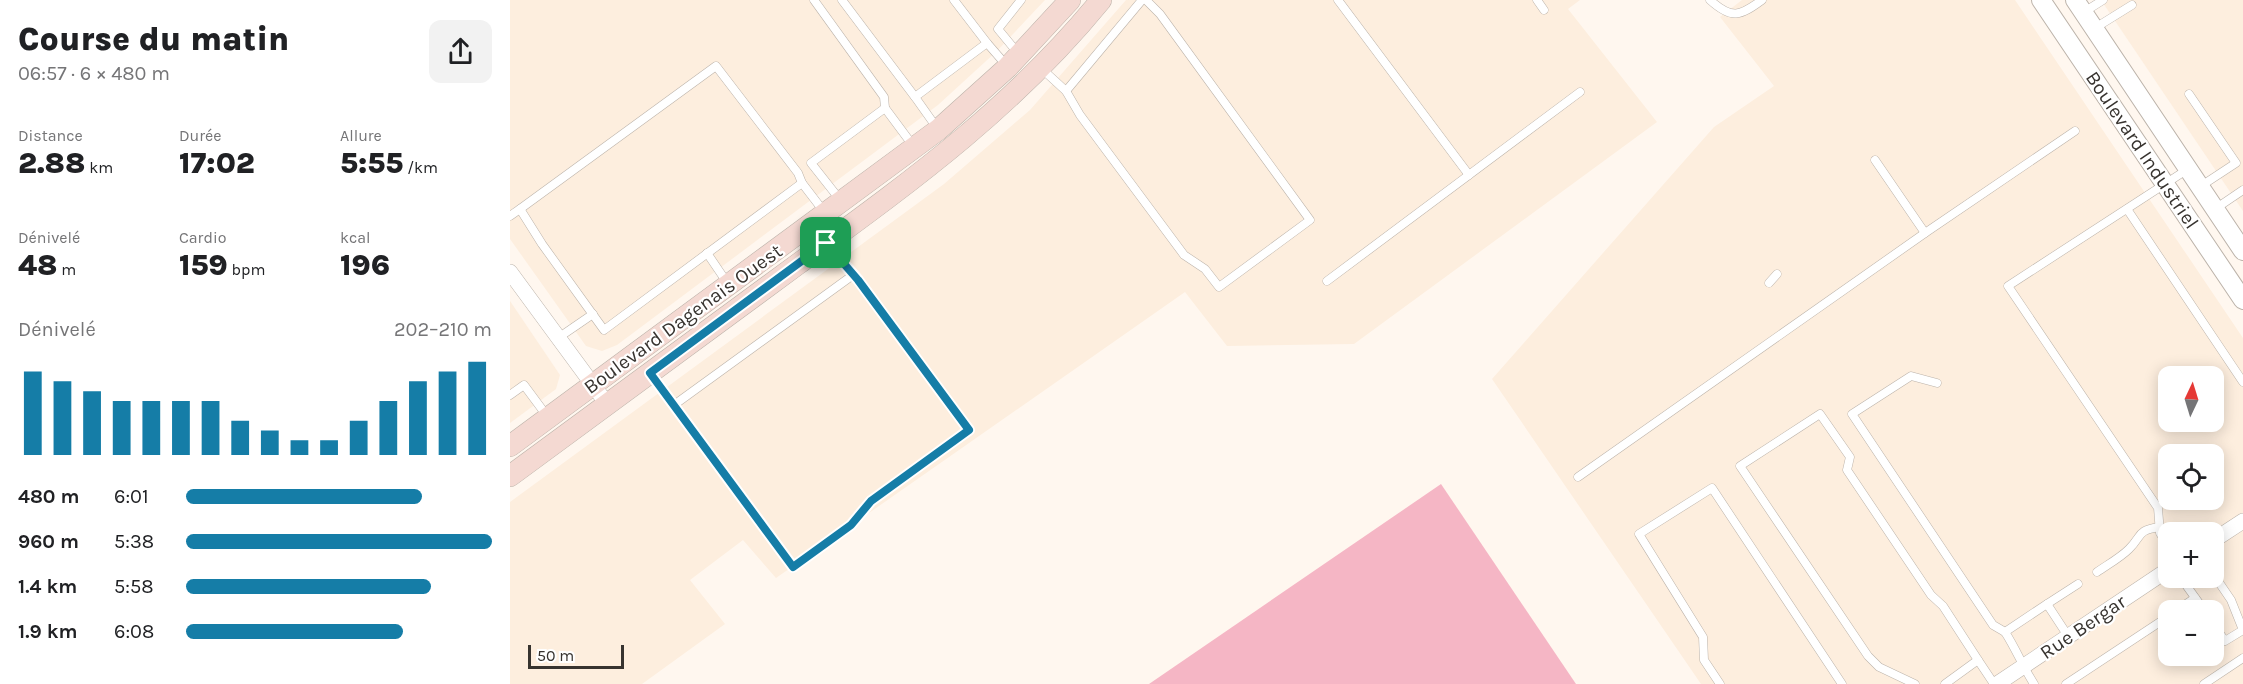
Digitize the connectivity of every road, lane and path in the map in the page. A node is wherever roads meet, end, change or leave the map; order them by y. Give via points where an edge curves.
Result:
1 (814, 0) edge
2 (842, 0) edge
3 (954, 0) edge
4 (1021, 0) edge
5 (1101, 0) edge
6 (1142, 0) edge
7 (1146, 0) edge
8 (1338, 0) edge
9 (1537, 0) edge
10 (1710, 0) edge
11 (1762, 0) edge
12 (2041, 0) edge
13 (2103, 0) edge
14 (1068, 1) edge
15 (2132, 5) dead end
16 (2079, 6) edge
17 (1544, 10) dead end
18 (2094, 29) junction
19 (987, 43) junction
20 (1014, 61) junction
21 (1041, 68) junction
22 (1066, 91) junction
23 (1580, 92) dead end
24 (2189, 94) dead end
25 (915, 97) junction
26 (885, 108) junction
27 (938, 130) junction
28 (2075, 131) dead end
29 (915, 148) junction
30 (1875, 160) dead end
31 (2239, 160) edge
32 (2188, 169) junction
33 (1469, 175) junction
34 (802, 183) junction
35 (2165, 184) junction
36 (2200, 187) junction
37 (2243, 190) edge
38 (520, 208) junction
39 (834, 208) junction
40 (2127, 209) junction
41 (2215, 209) junction
42 (510, 216) edge
43 (1925, 233) junction
44 (826, 243) junction
45 (2243, 251) edge
46 (707, 253) junction
47 (510, 272) edge
48 (1778, 274) dead end
49 (853, 275) junction
50 (1327, 281) dead end
51 (1769, 283) dead end
52 (729, 285) junction
53 (2243, 300) edge
54 (593, 314) junction
55 (558, 338) junction
56 (650, 373) junction
57 (2243, 382) edge
58 (1937, 383) dead end
59 (592, 385) junction
60 (510, 395) edge
61 (607, 404) junction
62 (674, 405) junction
63 (548, 418) junction
64 (510, 446) edge
65 (510, 476) edge
66 (1578, 477) dead end
67 (2243, 520) edge
68 (2159, 522) edge
69 (2158, 527) edge
70 (2224, 533) edge
71 (2097, 572) dead end
72 (2158, 576) edge
73 (2078, 584) dead end
74 (2188, 588) edge
75 (2223, 588) edge
76 (2195, 598) joint
77 (2192, 600) edge
78 (2047, 604) junction
79 (2158, 623) edge
80 (2243, 630) edge
81 (2005, 632) junction
82 (2068, 636) junction
83 (2224, 640) edge
84 (2243, 658) edge
85 (1978, 660) junction
86 (2023, 666) junction
87 (1720, 684) edge
88 (1842, 684) edge
89 (1915, 684) edge
90 (1945, 684) edge
91 (1995, 684) edge
92 (2034, 684) edge
93 (2066, 684) edge
94 (2204, 684) edge

1 - 26 lane via 884,97
2 - 25 lane
3 - 19 lane
4 - 20 lane via 998,29
5 - 21 main road, Boulevard Dagenais Ouest
6 - 22 lane
7 - 22 lane via 1310,220 1219,287 1205,269 1184,255
8 - 33 lane
9 - 17 lane
10 - 11 lane via 1734,15
12 - 35 street, Boulevard Industriel
13 - 16 lane
14 - 20 main road, Boulevard Dagenais Ouest
15 - 18 lane
16 - 18 street, Boulevard Industriel
18 - 32 street, Boulevard Industriel
19 - 20 lane
19 - 25 lane
20 - 27 main road, Boulevard Dagenais Ouest
21 - 22 lane
21 - 44 main road, Boulevard Dagenais Ouest via 962,141
23 - 33 lane
24 - 31 lane
25 - 27 lane
26 - 29 lane
26 - 39 lane via 811,163
27 - 29 main road, Boulevard Dagenais Ouest
28 - 43 lane
29 - 39 main road, Boulevard Dagenais Ouest
30 - 43 lane
31 - 36 lane
32 - 35 lane
32 - 36 street, Boulevard Industriel
33 - 50 lane
34 - 38 lane via 716,66
34 - 39 lane
34 - 46 lane
35 - 40 lane
35 - 53 street, Boulevard Industriel
36 - 41 street, Boulevard Industriel
37 - 41 lane
38 - 42 lane
38 - 54 lane
39 - 52 main road, Boulevard Dagenais Ouest
40 - 57 lane
40 - 68 lane via 2008,286 2158,508
41 - 45 street, Boulevard Industriel
43 - 66 lane
44 - 49 lane
44 - 56 main road, Boulevard Dagenais Ouest
46 - 52 lane
46 - 54 lane via 604,330
47 - 55 street
48 - 51 lane
49 - 62 lane
49 - 62 lane via 969,430 871,501 851,525 793,567
52 - 59 main road, Boulevard Dagenais Ouest
54 - 55 lane
55 - 59 street
56 - 61 main road, Boulevard Dagenais Ouest
56 - 62 lane
58 - 81 lane via 1911,376 1852,414 1993,624
59 - 61 street
59 - 63 main road, Boulevard Dagenais Ouest
60 - 63 lane via 524,385
61 - 65 main road, Boulevard Dagenais Ouest
63 - 64 main road, Boulevard Dagenais Ouest
67 - 70 street
69 - 71 lane via 2140,533 2129,549
72 - 82 street, Rue Bergar
73 - 78 lane
74 - 76 lane
75 - 80 lane
76 - 77 lane
78 - 81 lane
78 - 82 lane
79 - 93 lane
80 - 83 lane
81 - 86 lane
82 - 86 street, Rue Bergar
84 - 94 lane
85 - 89 lane via 1847,470 1850,457 1820,414 1740,466 1868,656 1879,667
85 - 90 lane
85 - 91 lane
86 - 91 street, Rue Bergar
86 - 92 lane
87 - 88 lane via 1704,660 1703,636 1639,534 1712,488

